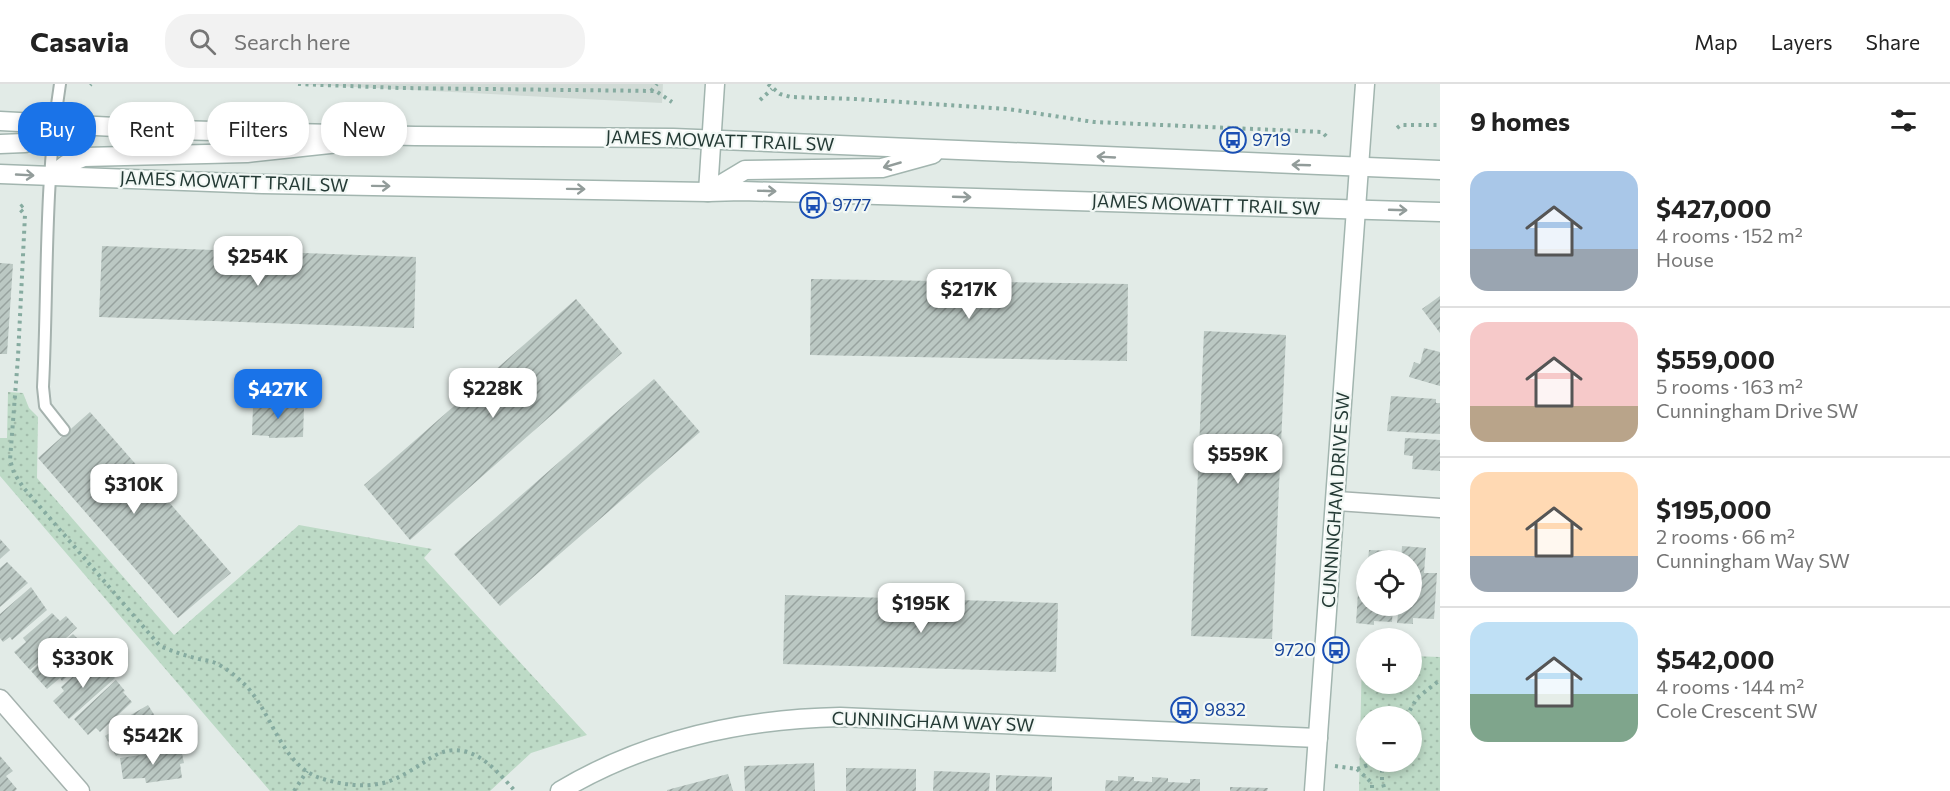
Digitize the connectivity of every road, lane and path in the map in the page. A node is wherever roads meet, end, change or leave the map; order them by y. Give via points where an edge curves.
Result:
1 (60, 84) edge
2 (298, 84) edge
3 (657, 84) edge
4 (715, 84) edge
5 (768, 84) edge
6 (1365, 84) edge
7 (772, 89) junction
8 (651, 91) junction
9 (760, 100) dead end
10 (57, 102) edge
11 (672, 102) dead end
12 (0, 121) edge
13 (18, 122) edge
14 (1440, 125) edge
15 (96, 126) edge
16 (1397, 128) dead end
17 (415, 136) junction
18 (1327, 137) dead end
19 (712, 140) junction
20 (18, 143) edge
21 (0, 144) edge
22 (948, 150) junction
23 (51, 156) edge
24 (1359, 167) junction
25 (1440, 170) edge
26 (0, 174) edge
27 (50, 177) junction
28 (708, 192) junction
29 (23, 205) dead end
30 (1356, 208) junction
31 (1440, 212) edge
32 (64, 430) dead end
33 (1336, 501) junction
34 (1440, 508) edge
35 (1440, 680) edge
36 (0, 699) edge
37 (1412, 706) edge
38 (1318, 738) junction
39 (1334, 766) dead end
40 (1356, 769) edge
41 (307, 771) junction
42 (1360, 772) edge
43 (1382, 772) edge
44 (80, 791) edge
45 (294, 791) edge
46 (514, 791) edge
47 (560, 791) edge
48 (1314, 791) edge
49 (1372, 791) edge
50 (1385, 791) edge

1 - 10 lane
2 - 8 path
3 - 8 path
4 - 19 main road
5 - 7 path
6 - 24 main road, CUNNINGHAM DRIVE SW
7 - 9 path
7 - 18 path via 791,97 1008,109 1094,122 1322,132
8 - 11 path
12 - 13 main road, JAMES MOWATT TRAIL SW
14 - 16 path
15 - 17 main road, JAMES MOWATT TRAIL SW
17 - 19 main road, JAMES MOWATT TRAIL SW
17 - 27 main road via 247,153 84,157
19 - 22 main road, JAMES MOWATT TRAIL SW
19 - 28 main road
20 - 21 main road
24 -> 22 main road, JAMES MOWATT TRAIL SW
22 -> 28 main road via 882,168 745,170
23 - 27 lane
24 - 25 main road, JAMES MOWATT TRAIL SW
24 - 30 main road, CUNNINGHAM DRIVE SW
26 -> 27 main road, JAMES MOWATT TRAIL SW
27 -> 28 main road, JAMES MOWATT TRAIL SW
27 - 32 lane via 43,398
28 -> 30 main road, JAMES MOWATT TRAIL SW
29 - 41 path via 19,208 25,215 10,460 14,473 160,646 213,662 241,680 293,759
30 -> 31 main road, JAMES MOWATT TRAIL SW
30 - 33 main road, CUNNINGHAM DRIVE SW
33 - 34 main road
33 - 38 main road, CUNNINGHAM DRIVE SW
35 - 37 path
36 - 44 main road
38 - 47 main road, CUNNINGHAM WAY SW via 796,718 718,729 671,742
38 - 48 main road, CUNNINGHAM DRIVE SW
39 - 40 path
41 - 45 path
41 - 46 path via 321,779 367,785 388,782 441,752 460,750 478,756
42 - 49 path via 1372,783
43 - 50 path

